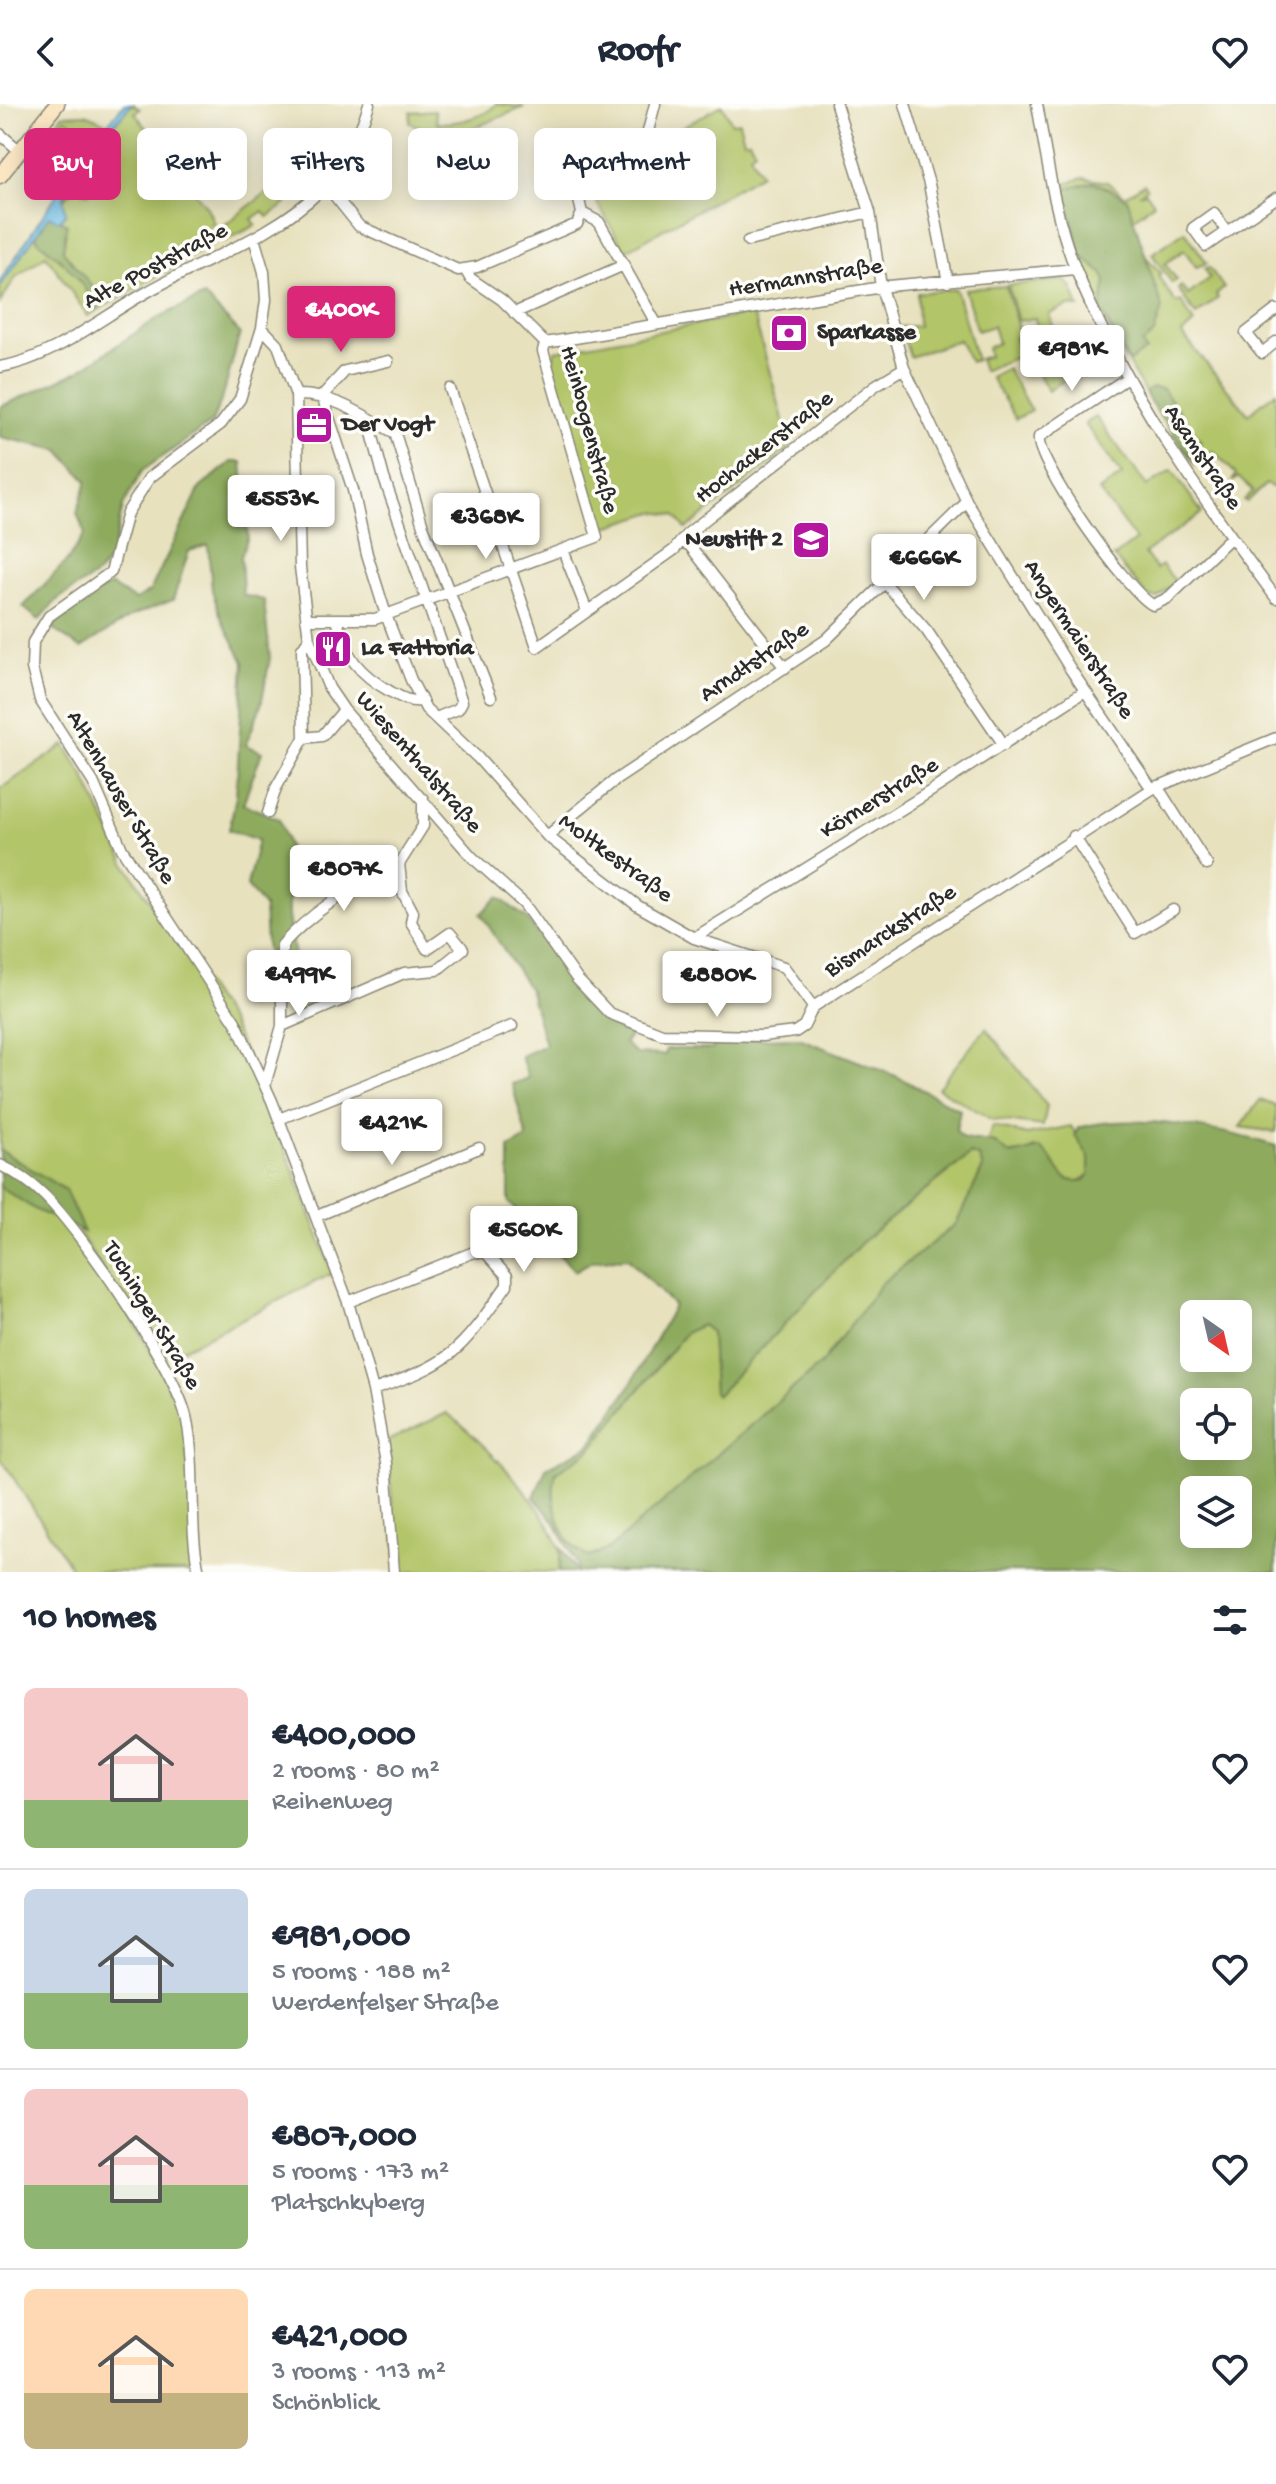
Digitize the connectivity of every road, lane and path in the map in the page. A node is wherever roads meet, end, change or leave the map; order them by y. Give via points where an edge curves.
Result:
1 (57, 104) edge
2 (369, 104) edge
3 (655, 104) edge
4 (836, 104) edge
5 (905, 104) edge
6 (1037, 104) edge
7 (359, 128) edge
8 (0, 134) edge
9 (20, 151) junction
10 (0, 176) edge
11 (1276, 198) edge
12 (309, 200) edge
13 (338, 200) edge
14 (870, 212) junction
15 (582, 213) junction
16 (1227, 232) dead end
17 (254, 238) junction
18 (748, 241) dead end
19 (624, 265) junction
20 (1075, 269) junction
21 (466, 271) junction
22 (948, 282) junction
23 (881, 287) junction
24 (1276, 310) edge
25 (514, 313) junction
26 (656, 323) junction
27 (262, 328) junction
28 (1276, 342) edge
29 (545, 343) junction
30 (388, 361) dead end
31 (0, 367) edge
32 (904, 368) junction
33 (1127, 378) junction
34 (450, 389) dead end
35 (296, 395) junction
36 (322, 396) junction
37 (368, 418) junction
38 (967, 502) junction
39 (1231, 537) junction
40 (683, 542) junction
41 (563, 550) junction
42 (509, 570) junction
43 (886, 584) junction
44 (450, 592) junction
45 (1276, 598) edge
46 (426, 601) junction
47 (587, 611) junction
48 (386, 615) junction
49 (306, 619) junction
50 (337, 619) junction
51 (309, 639) junction
52 (785, 668) junction
53 (1085, 691) junction
54 (491, 697) dead end
55 (421, 701) junction
56 (344, 710) junction
57 (436, 718) junction
58 (304, 738) junction
59 (1276, 738) edge
60 (1004, 745) junction
61 (1154, 787) junction
62 (423, 799) junction
63 (268, 813) dead end
64 (547, 836) junction
65 (1074, 836) junction
66 (399, 864) junction
67 (1207, 865) dead end
68 (1173, 910) dead end
69 (694, 938) junction
70 (813, 1007) junction
71 (633, 1024) joint
72 (282, 1026) junction
73 (512, 1026) dead end
74 (265, 1085) junction
75 (279, 1119) junction
76 (479, 1148) dead end
77 (0, 1165) edge
78 (317, 1216) junction
79 (348, 1302) junction
80 (373, 1390) junction
81 (199, 1572) edge
82 (394, 1572) edge

1 - 9 main road
2 - 7 street, Alte Poststraße
3 - 15 street via 646,139 575,183
4 - 14 street, Angermaierstraße
5 - 22 street via 929,184
6 - 20 street, Asamstraße
8 - 9 street
9 - 10 main road
11 - 16 street
12 - 17 street, Alte Poststraße
13 - 21 street via 359,226
14 - 18 street
14 - 23 street, Angermaierstraße
15 - 19 street via 599,222
15 - 21 street via 570,228
17 - 27 street via 264,272
17 - 31 street, Alte Poststraße via 33,357
19 - 25 street
19 - 26 street
20 - 22 street, Hermannstraße
20 - 33 street, Asamstraße
21 - 25 street, Heinbogenstraße
22 - 23 street, Hermannstraße
23 - 26 street, Hermannstraße
23 - 32 street, Angermaierstraße
24 - 28 street via 1246,333 1262,353
25 - 29 street, Heinbogenstraße
26 - 29 street, Hermannstraße
27 - 35 street, Wiesenthalstraße via 278,345
27 - 74 street, Altenhauser Straße via 235,408 215,430 149,478 127,513 111,572 49,616 35,636 31,658 36,691 93,782 122,849 216,990
29 - 41 street, Heinbogenstraße via 543,351 597,537
30 - 36 street via 345,371
32 - 38 street, Angermaierstraße
32 - 40 street, Hochackerstraße
33 - 39 street, Asamstraße
33 - 39 street via 1037,440 1076,511 1147,602 1164,601
34 - 42 street
35 - 36 street
35 - 49 street, Wiesenthalstraße via 297,518
36 - 37 street
36 - 48 street, Moltkestraße
37 - 44 street via 395,433
37 - 46 street
38 - 43 street, Arndtstraße
38 - 53 street, Angermaierstraße
39 - 45 street, Asamstraße
40 - 47 street, Hochackerstraße
40 - 52 street
41 - 42 street
41 - 47 street
42 - 44 street
42 - 47 street, Hochackerstraße via 537,647
43 - 52 street, Arndtstraße via 826,640
43 - 60 street via 927,631
44 - 46 street
44 - 54 street
46 - 48 street
46 - 57 street via 462,702
48 - 50 street via 366,621
48 - 55 street, Moltkestraße
49 - 50 street
49 - 51 street, Wiesenthalstraße
50 - 55 street, Moltkestraße via 340,639 361,674 410,702
51 - 56 street, Wiesenthalstraße
51 - 58 street via 302,649
52 - 64 street, Arndtstraße via 614,781
53 - 60 street, Körnerstraße
53 - 61 street, Angermaierstraße
55 - 57 street, Moltkestraße
56 - 58 street via 322,736
56 - 62 street, Wiesenthalstraße
57 - 64 street, Moltkestraße
58 - 63 street
59 - 61 street, Bismarckstraße
60 - 69 street, Körnerstraße
61 - 65 street, Bismarckstraße
61 - 67 street, Angermaierstraße
62 - 66 street via 423,826
62 - 71 street, Wiesenthalstraße via 472,857 524,904 593,998
64 - 69 street, Moltkestraße via 638,906
65 - 68 street via 1135,933
65 - 70 street, Bismarckstraße
66 - 72 street via 333,900 302,922 282,945
66 - 72 street via 411,922 427,949 450,933 463,949 437,970 404,973
69 - 70 street, Moltkestraße via 784,967
70 - 71 street, Bismarckstraße via 804,1026 782,1035 662,1034
72 - 74 street
73 - 75 street
74 - 75 street, Altenhauser Straße
75 - 78 street, Altenhauser Straße
76 - 78 street
77 - 81 street, Tuchinger Straße via 28,1182 64,1216 178,1393 191,1447
78 - 79 street, Altenhauser Straße
79 - 80 street, Altenhauser Straße
79 - 80 street via 474,1252 486,1253 507,1276 507,1285 465,1344 446,1361
80 - 82 street, Altenhauser Straße via 386,1463

